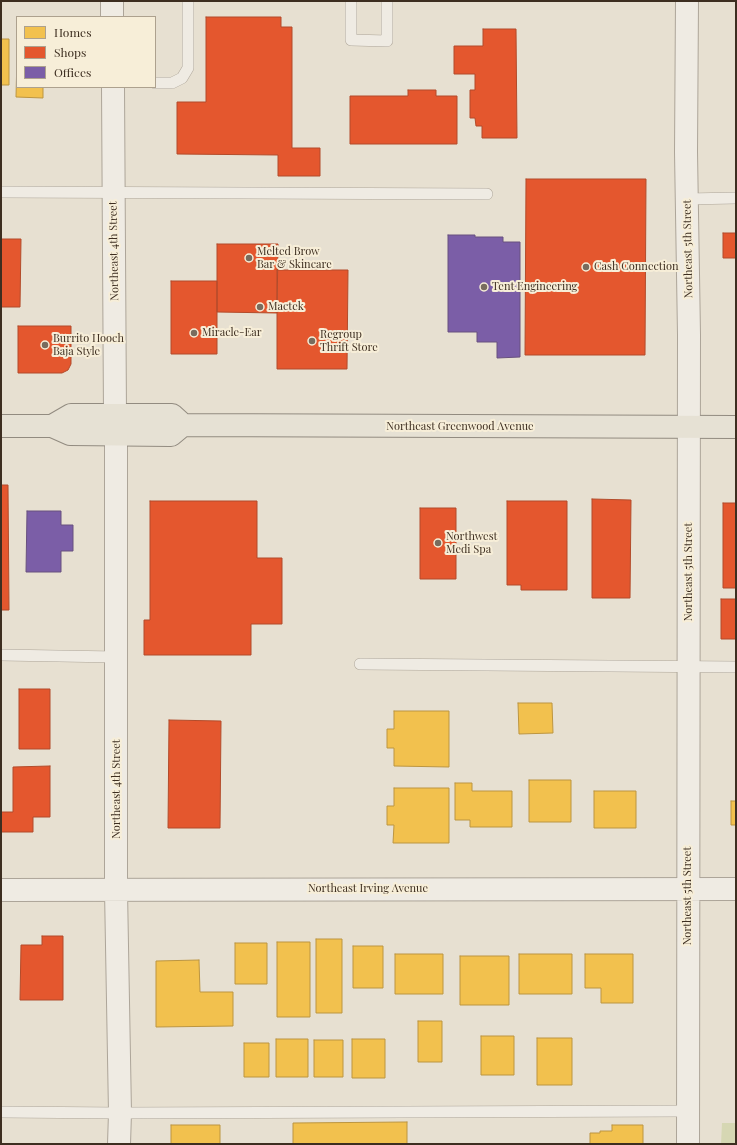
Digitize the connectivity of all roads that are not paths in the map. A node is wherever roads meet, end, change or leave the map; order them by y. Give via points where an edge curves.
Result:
1 (112, 1) edge
2 (188, 1) edge
3 (351, 1) edge
4 (387, 1) edge
5 (687, 1) edge
6 (112, 16) edge
7 (156, 83) edge
8 (113, 88) edge
9 (1, 192) edge
10 (114, 192) junction
11 (487, 194) dead end
12 (736, 198) edge
13 (687, 199) junction
14 (115, 425) junction
15 (1, 426) edge
16 (689, 427) junction
17 (736, 427) edge
18 (1, 655) edge
19 (116, 657) junction
20 (360, 664) dead end
21 (690, 667) junction
22 (736, 667) edge
23 (688, 889) junction
24 (736, 889) edge
25 (1, 890) edge
26 (116, 890) junction
27 (688, 1110) junction
28 (1, 1112) edge
29 (120, 1113) junction
30 (119, 1144) edge
31 (688, 1144) edge

1 - 6 street
2 - 7 lane via 188,68 182,78 172,83
3 - 4 lane via 351,40 387,41
5 - 13 street, Northeast 5th Street
8 - 10 street, Northeast 4th Street
9 - 10 lane
10 - 11 lane
10 - 14 street, Northeast 4th Street
12 - 13 lane
13 - 16 street, Northeast 5th Street
14 - 15 main road, Northeast Greenwood Avenue via 70,434 52,426
14 - 16 main road, Northeast Greenwood Avenue via 172,416 183,425
14 - 19 street, Northeast 4th Street
16 - 17 main road, Northeast Greenwood Avenue
16 - 21 street, Northeast 5th Street
18 - 19 lane
19 - 26 street, Northeast 4th Street
20 - 21 lane
21 - 22 lane
21 - 23 street, Northeast 5th Street
23 - 24 street, Northeast Irving Avenue
23 - 26 street, Northeast Irving Avenue
23 - 27 street, Northeast 5th Street
25 - 26 street, Northeast Irving Avenue
26 - 29 street, Northeast 4th Street
27 - 29 lane
27 - 31 street, Northeast 5th Street
28 - 29 lane
29 - 30 street, Northeast 4th Street

